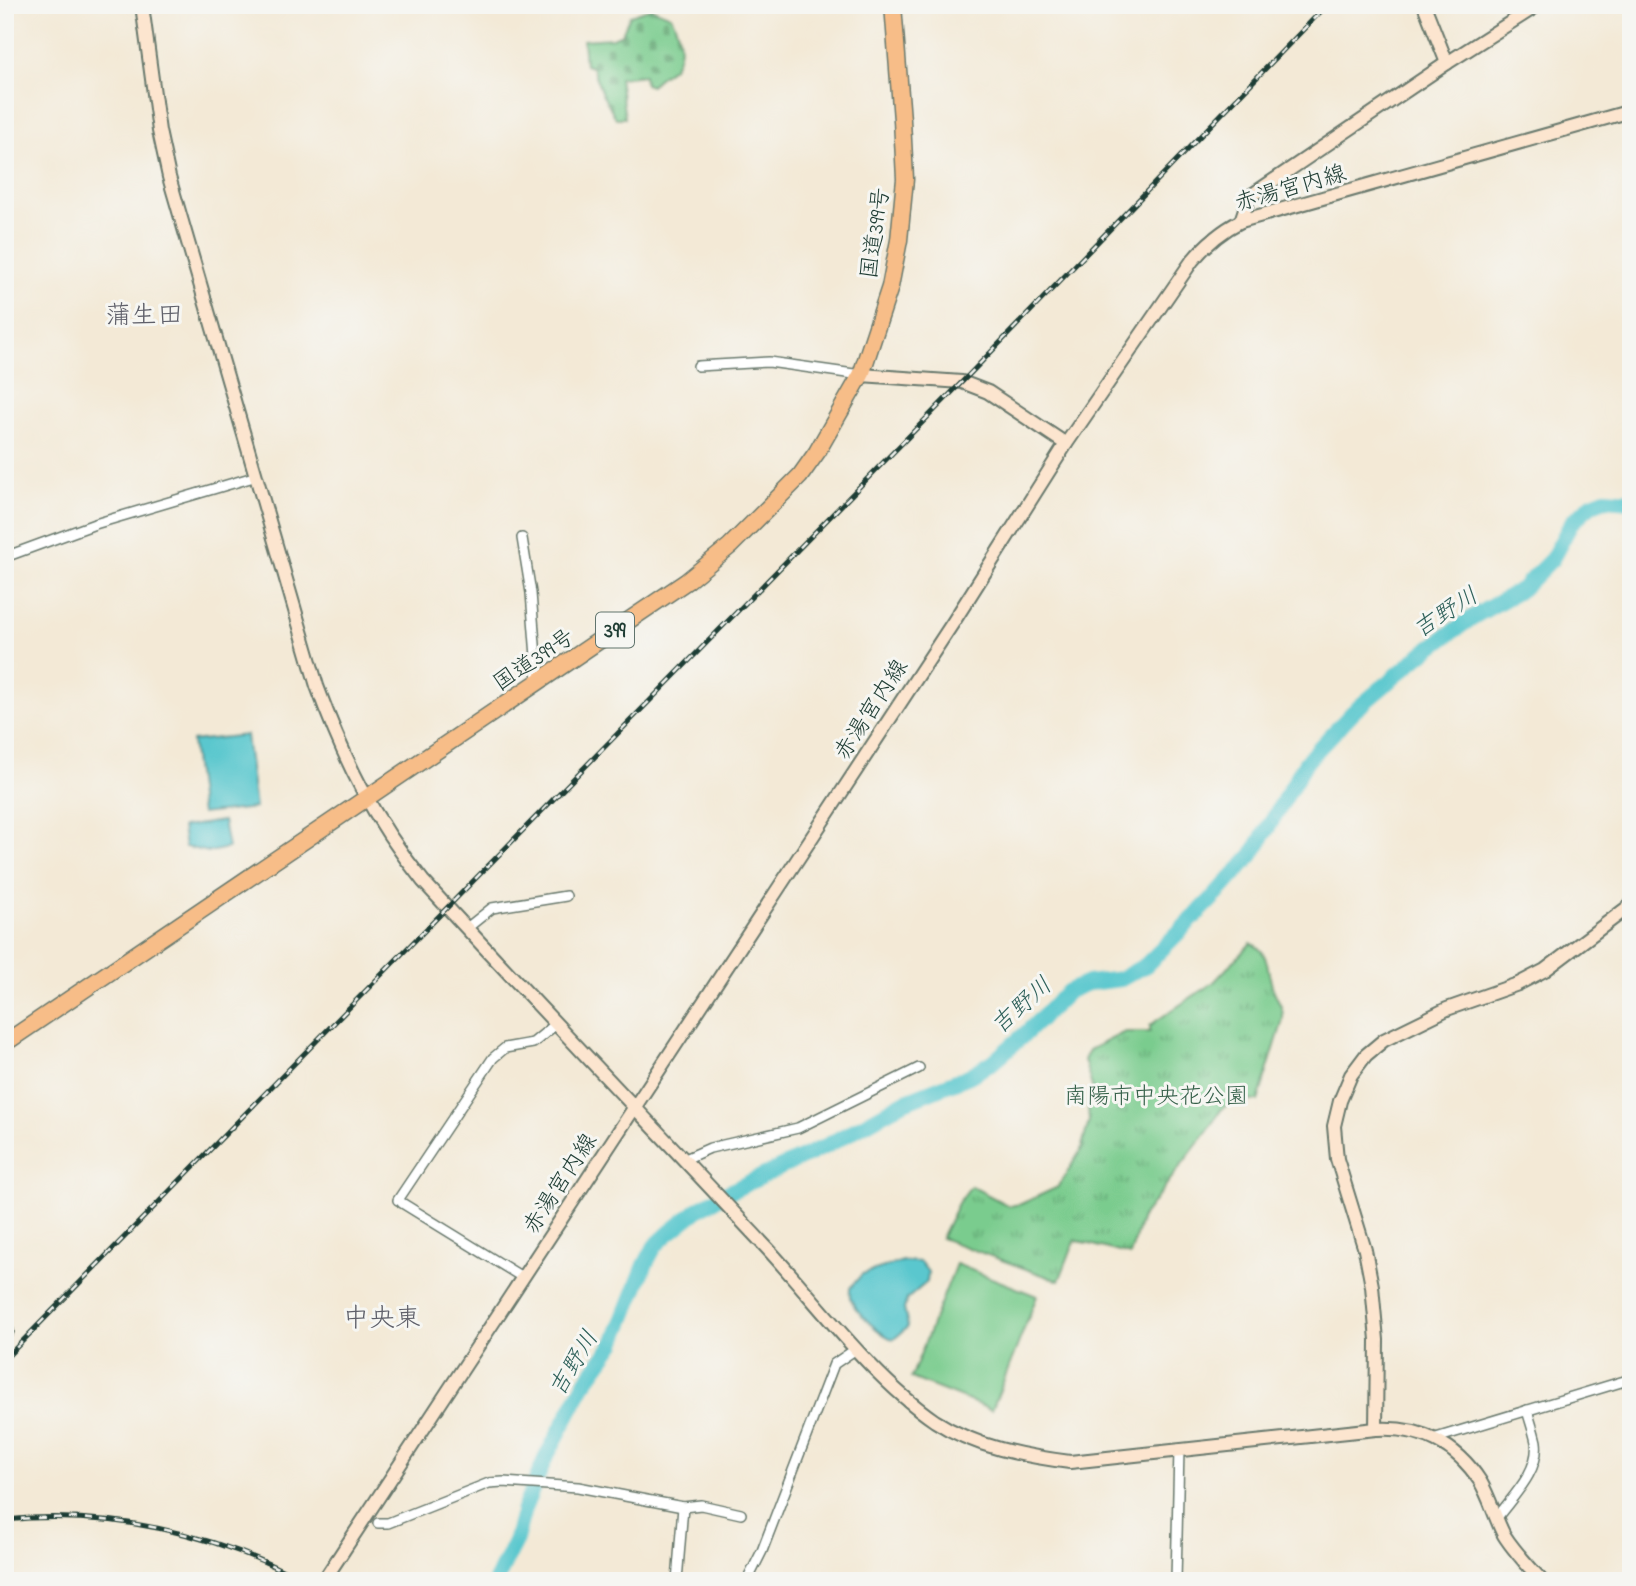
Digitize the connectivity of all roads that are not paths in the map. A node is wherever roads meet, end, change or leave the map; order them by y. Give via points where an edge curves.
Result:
1 (142, 5) edge
2 (893, 5) edge
3 (1424, 5) edge
4 (1538, 5) edge
5 (1447, 63) junction
6 (1631, 111) edge
7 (1241, 220) junction
8 (698, 366) dead end
9 (861, 374) junction
10 (1066, 444) junction
11 (257, 476) junction
12 (522, 538) dead end
13 (5, 557) edge
14 (538, 683) junction
15 (366, 800) junction
16 (565, 896) dead end
17 (1631, 905) edge
18 (467, 928) junction
19 (556, 1024) junction
20 (5, 1043) edge
21 (919, 1068) dead end
22 (634, 1108) junction
23 (683, 1160) junction
24 (522, 1277) junction
25 (856, 1349) junction
26 (1631, 1379) edge
27 (1527, 1410) junction
28 (1376, 1429) junction
29 (1436, 1438) junction
30 (1179, 1448) junction
31 (683, 1507) junction
32 (741, 1514) dead end
33 (1496, 1519) junction
34 (378, 1522) dead end
35 (328, 1574) dead end
36 (677, 1581) edge
37 (747, 1581) edge
38 (1177, 1581) edge
39 (1542, 1581) edge

1 - 11 street via 169,177
2 - 9 highway, 国道399号 / 399 via 905,179 890,288
3 - 5 street
4 - 5 street
5 - 7 street via 1249,197
6 - 7 street, 赤湯宮内線
7 - 10 street, 赤湯宮内線 via 1224,229 1192,261
8 - 9 street via 769,362
9 - 10 street via 962,382 988,391
9 - 14 highway, 国道399号 / 399 via 800,476 730,546 687,581
10 - 22 street, 赤湯宮内線
11 - 13 street via 95,524
11 - 15 street via 317,686
12 - 14 street
14 - 15 highway, 国道399号 / 399
15 - 18 street via 399,850
15 - 20 highway, 国道399号 / 399
16 - 18 street via 504,904
17 - 28 street via 1545,970 1384,1040 1352,1075 1334,1126 1337,1159 1372,1286
18 - 19 street
19 - 22 street
19 - 24 street via 533,1042 505,1048 493,1058 400,1202
21 - 23 street via 798,1128 710,1148
22 - 23 street
22 - 24 street, 赤湯宮内線
23 - 25 street
24 - 35 street, 赤湯宮内線
25 - 30 street via 934,1420 978,1442 1070,1462
25 - 37 street via 834,1364
26 - 27 street
27 - 29 street
27 - 33 street via 1536,1457
28 - 29 street via 1396,1428
28 - 30 street
29 - 33 street via 1481,1482
30 - 38 street
31 - 32 street via 701,1505
31 - 34 street via 578,1486 503,1482 489,1483 388,1523
31 - 36 street
33 - 39 street

